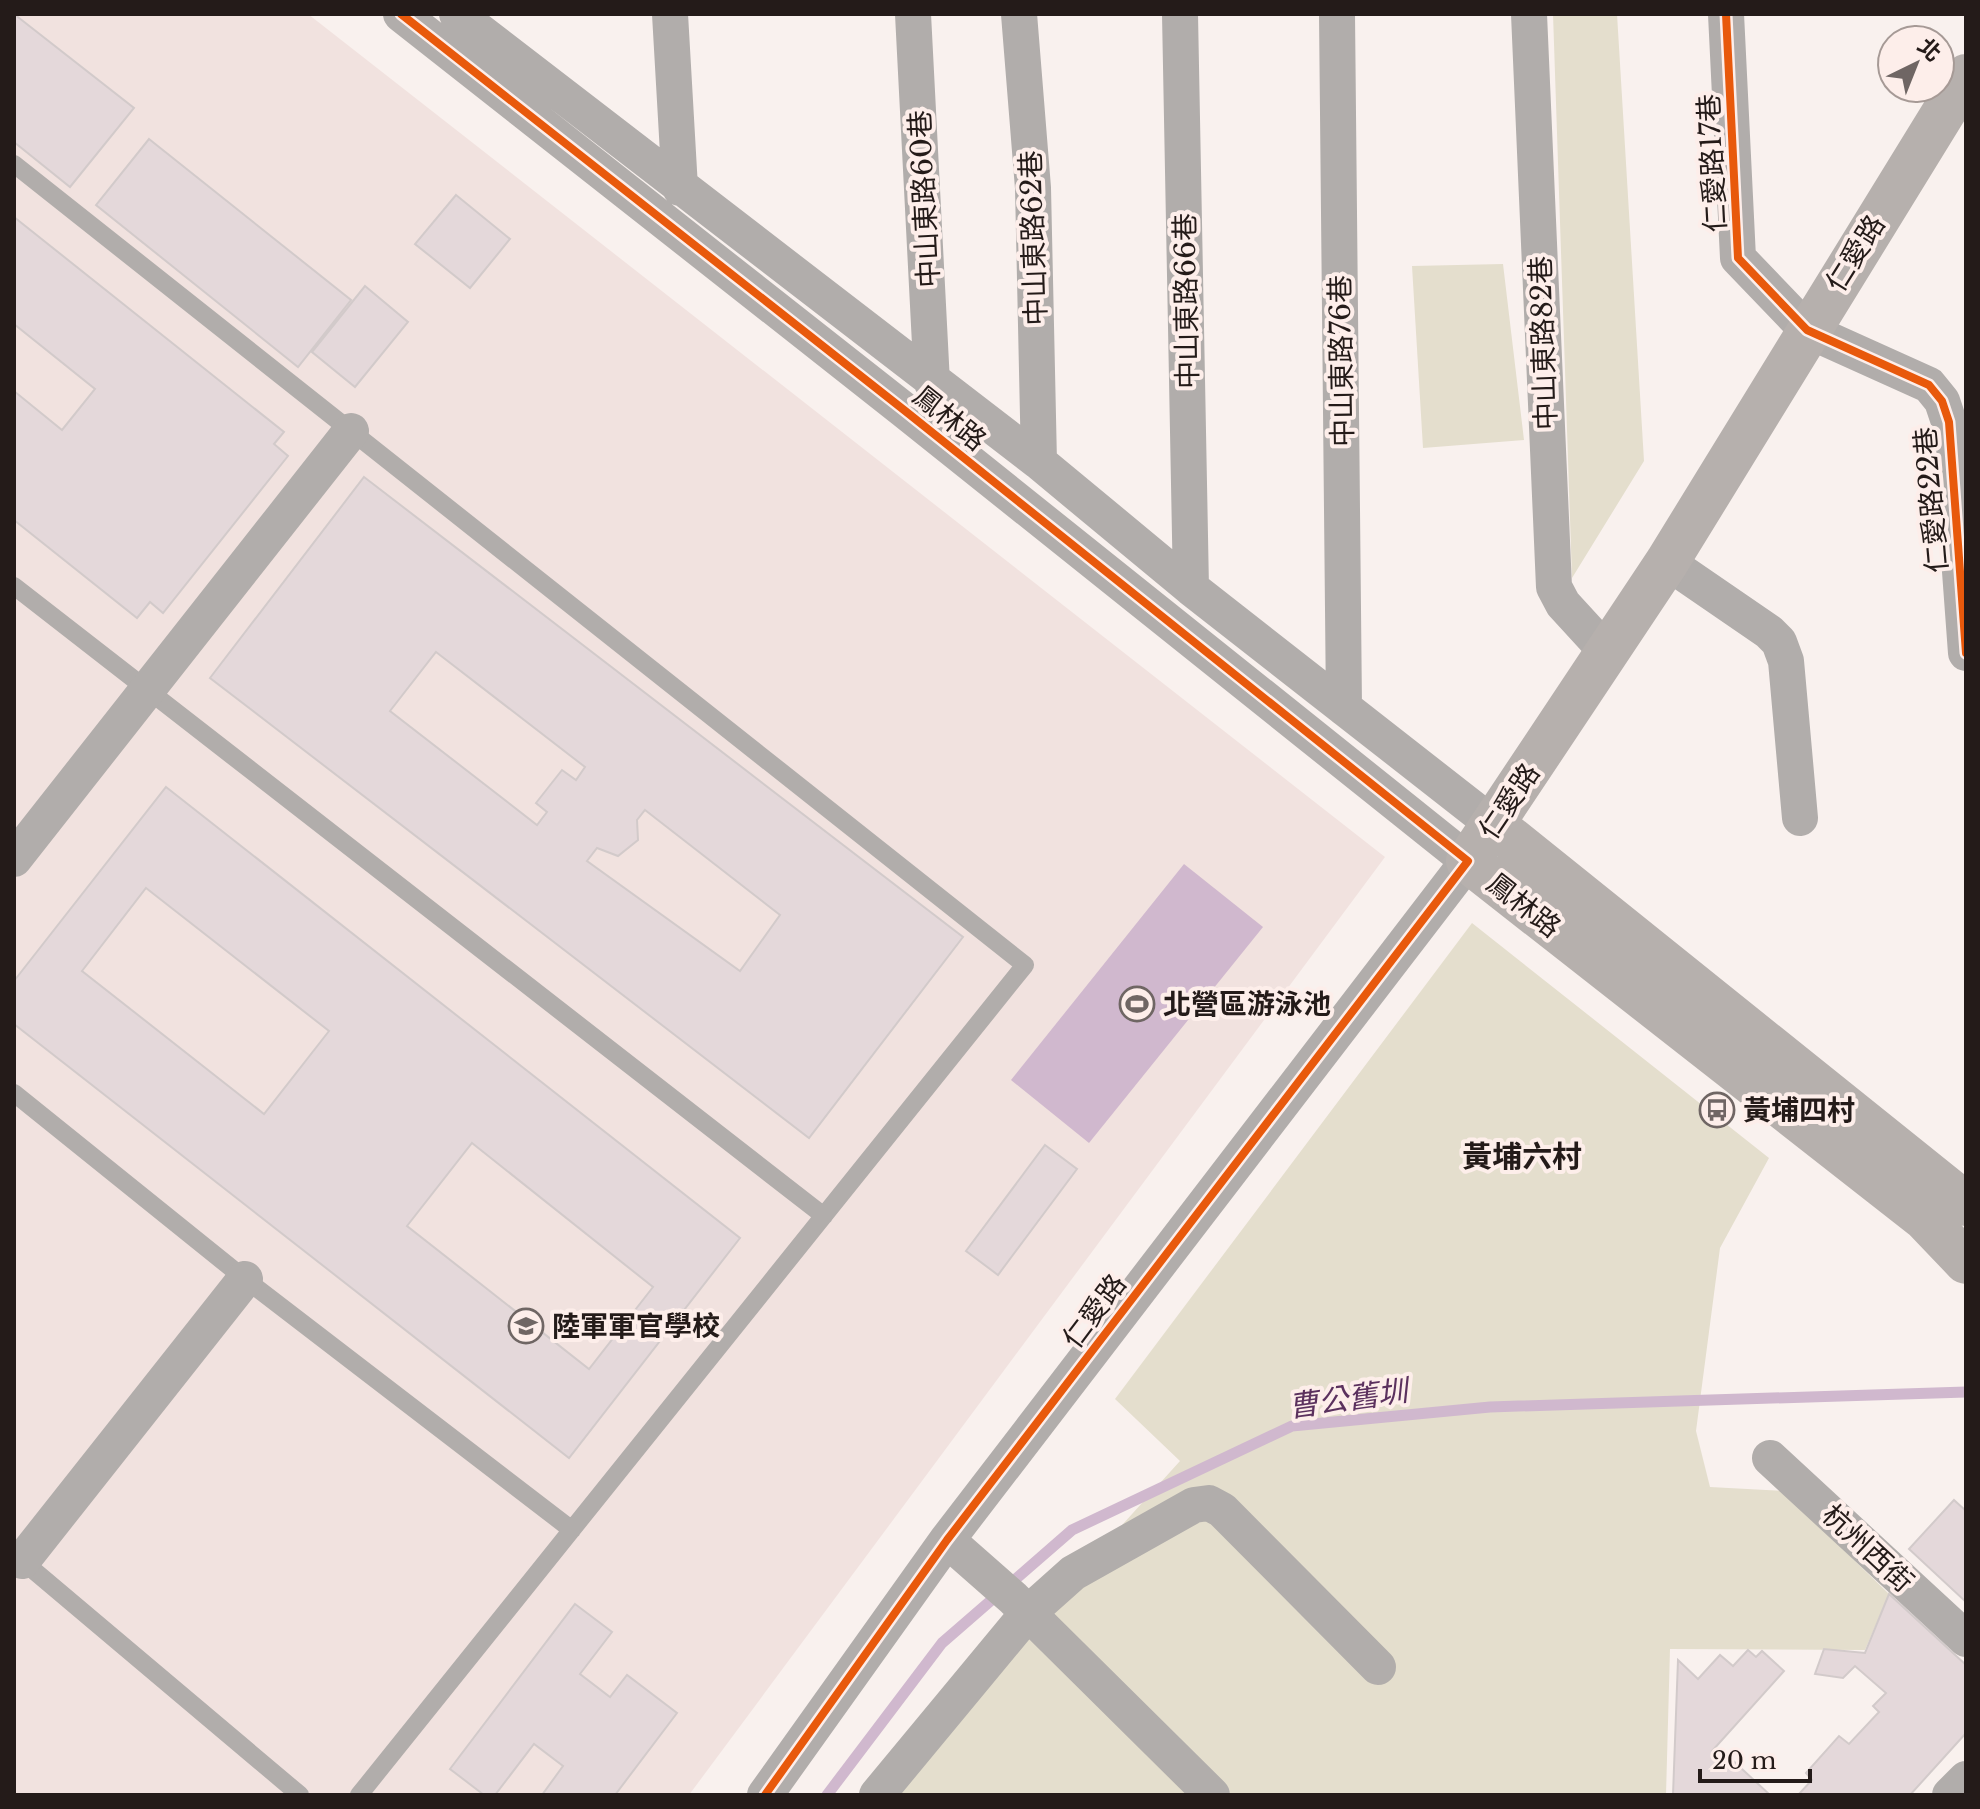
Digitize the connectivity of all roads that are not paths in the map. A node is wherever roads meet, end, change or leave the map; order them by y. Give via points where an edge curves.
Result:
1 (401, 14) edge
2 (457, 14) edge
3 (670, 14) edge
4 (913, 14) edge
5 (1019, 14) edge
6 (1180, 14) edge
7 (1337, 14) edge
8 (1529, 14) edge
9 (1726, 14) edge
10 (1966, 76) edge
11 (14, 164) edge
12 (680, 188) junction
13 (1807, 330) junction
14 (932, 383) junction
15 (351, 431) junction
16 (1039, 462) junction
17 (1667, 562) junction
18 (14, 586) edge
19 (1191, 588) junction
20 (1607, 652) junction
21 (1966, 653) edge
22 (147, 691) junction
23 (1344, 708) junction
24 (1800, 818) dead end
25 (1494, 825) junction
26 (14, 859) edge
27 (1468, 861) junction
28 (14, 1093) edge
29 (1952, 1196) edge
30 (824, 1216) junction
31 (1966, 1262) edge
32 (245, 1279) junction
33 (1770, 1458) dead end
34 (572, 1530) junction
35 (960, 1551) junction
36 (18, 1558) edge
37 (1020, 1606) junction
38 (1966, 1639) edge
39 (1378, 1667) dead end
40 (1966, 1779) edge
41 (300, 1795) edge
42 (359, 1795) edge
43 (765, 1795) edge
44 (877, 1795) edge
45 (1212, 1795) edge
46 (1950, 1795) edge

1 - 27 street, 鳳林路
2 - 12 street, 鳳林路
3 - 12 street
4 - 14 street, 中山東路60巷
5 - 16 street, 中山東路62巷 via 1033,188
6 - 19 street, 中山東路66巷
7 - 23 street, 中山東路76巷
8 - 20 street, 中山東路82巷 via 1554,587
9 - 13 street, 仁愛路17巷 via 1738,258
10 - 13 main road, 仁愛路
11 - 15 lane
12 - 14 street, 鳳林路
13 - 17 main road, 仁愛路
13 - 21 street, 仁愛路22巷 via 1929,385 1942,401 1949,422
14 - 16 street, 鳳林路
15 - 22 street
15 - 30 lane via 1025,965
16 - 19 street, 鳳林路
17 - 20 main road, 仁愛路
17 - 24 street via 1779,642 1786,661
18 - 22 lane
19 - 23 street, 鳳林路
20 - 25 main road, 仁愛路
22 - 26 street
22 - 30 lane
23 - 25 street, 鳳林路
25 - 27 main road, 仁愛路
25 - 29 main road, 鳳林路
27 - 29 main road, 鳳林路
27 - 35 street, 仁愛路
28 - 32 lane
29 - 31 main road, 鳳林路
30 - 34 lane
32 - 34 lane
32 - 36 street
33 - 38 street, 杭州西街
34 - 42 lane
35 - 37 street
35 - 43 street, 仁愛路
36 - 41 lane
37 - 39 street via 1194,1505 1209,1503 1222,1510
37 - 44 street
37 - 45 street
40 - 46 street

